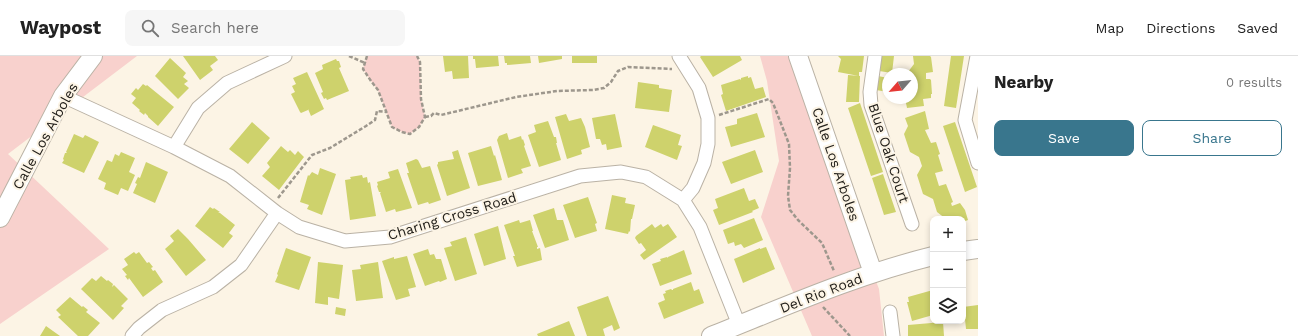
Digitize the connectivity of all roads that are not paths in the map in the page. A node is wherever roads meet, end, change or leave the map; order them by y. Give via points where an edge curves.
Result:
1 (93, 56) edge
2 (285, 56) edge
3 (798, 56) edge
4 (875, 56) edge
5 (976, 56) edge
6 (681, 60) edge
7 (63, 96) junction
8 (174, 148) junction
9 (978, 163) edge
10 (683, 200) junction
11 (274, 210) junction
12 (0, 218) edge
13 (912, 224) dead end
14 (978, 249) edge
15 (966, 251) edge
16 (930, 257) edge
17 (873, 273) junction
18 (890, 312) dead end
19 (732, 330) edge
20 (132, 336) edge
21 (711, 336) edge
22 (893, 336) edge

1 - 7 street, Calle Los Arboles
2 - 8 street via 227,83 198,108
3 - 17 street, Calle Los Arboles
4 - 13 street, Blue Oak Court via 870,92 871,105
5 - 9 street via 965,120
6 - 10 street via 699,88 708,118 708,144 704,163 693,188
7 - 8 street, Charing Cross Road
7 - 12 street, Calle Los Arboles
8 - 11 street, Charing Cross Road via 230,176
10 - 11 street, Charing Cross Road via 646,176 622,172 580,176 390,237 345,241 299,227
10 - 19 street, Charing Cross Road via 700,227
11 - 20 street via 241,265 213,287 162,310
14 - 15 street
16 - 17 street, Del Rio Road
17 - 19 street, Del Rio Road
18 - 22 street
19 - 21 street, Del Rio Road

